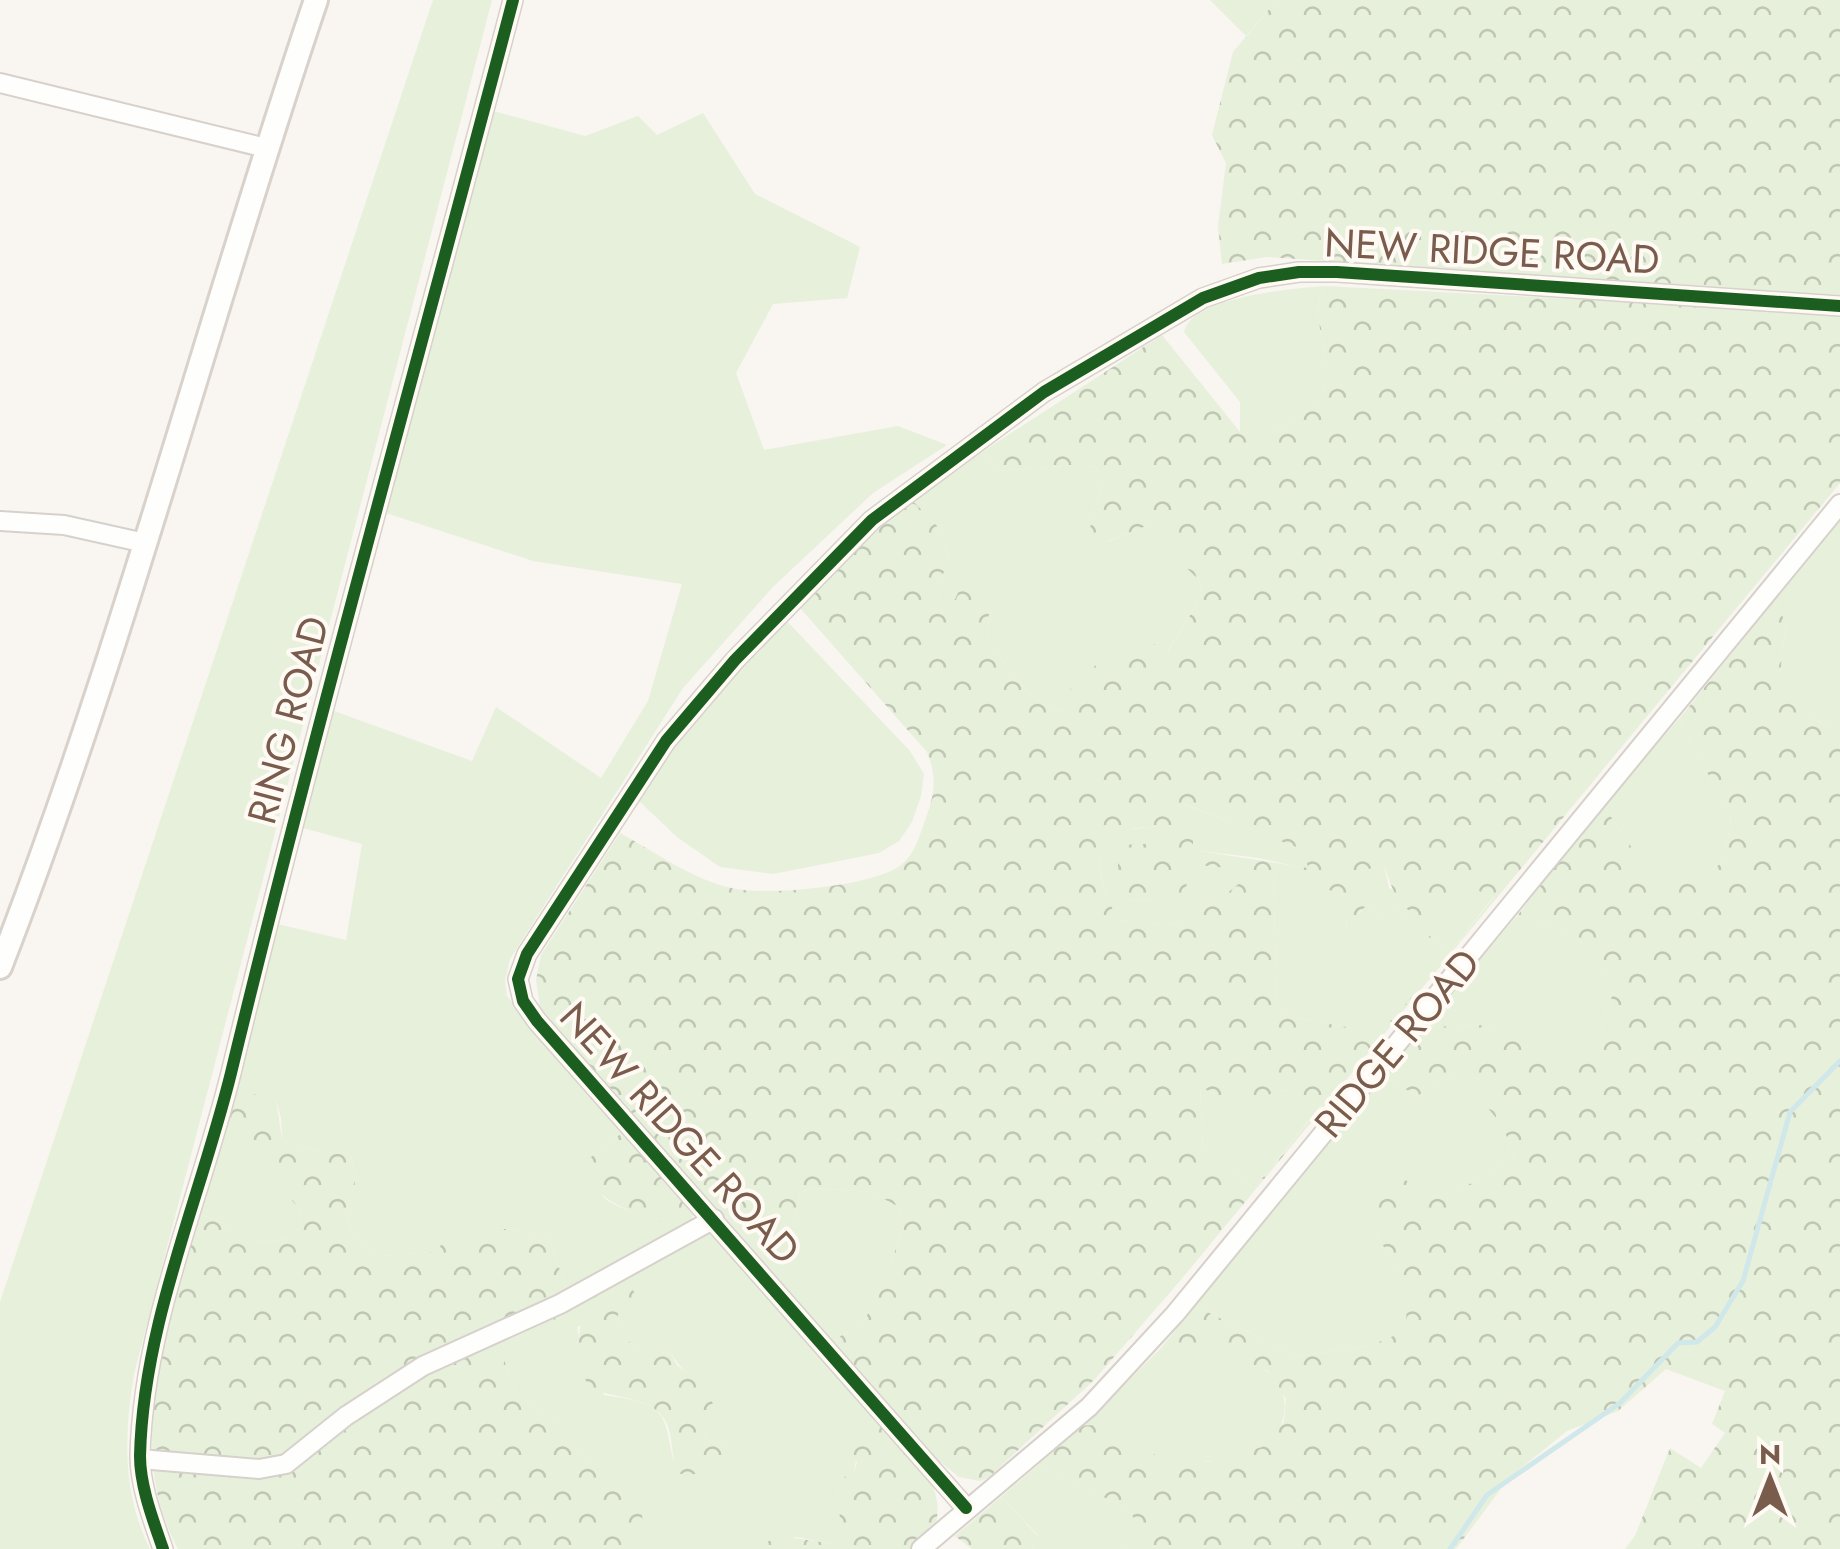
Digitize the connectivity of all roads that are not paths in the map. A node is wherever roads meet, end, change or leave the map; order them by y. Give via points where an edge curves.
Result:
1 (316, 0) edge
2 (514, 0) edge
3 (0, 83) edge
4 (266, 148) junction
5 (1840, 306) edge
6 (1840, 504) edge
7 (0, 521) edge
8 (145, 543) junction
9 (0, 967) edge
10 (714, 1219) junction
11 (140, 1459) junction
12 (966, 1508) junction
13 (162, 1549) edge
14 (921, 1549) edge

1 - 4 street
2 - 11 street, RING ROAD via 152,1352
3 - 4 street
4 - 8 street
5 - 10 street, NEW RIDGE ROAD via 1338,272 1259,278 1203,298 1044,392 872,520 734,660 666,742 518,979 523,1002 570,1062
6 - 12 street, RIDGE ROAD via 1158,1334 1082,1412
7 - 8 street via 64,525
8 - 9 street via 48,843
10 - 11 street via 560,1304 423,1366 286,1464 259,1470
10 - 12 street, NEW RIDGE ROAD
11 - 13 street, RING ROAD
12 - 14 street, RIDGE ROAD

